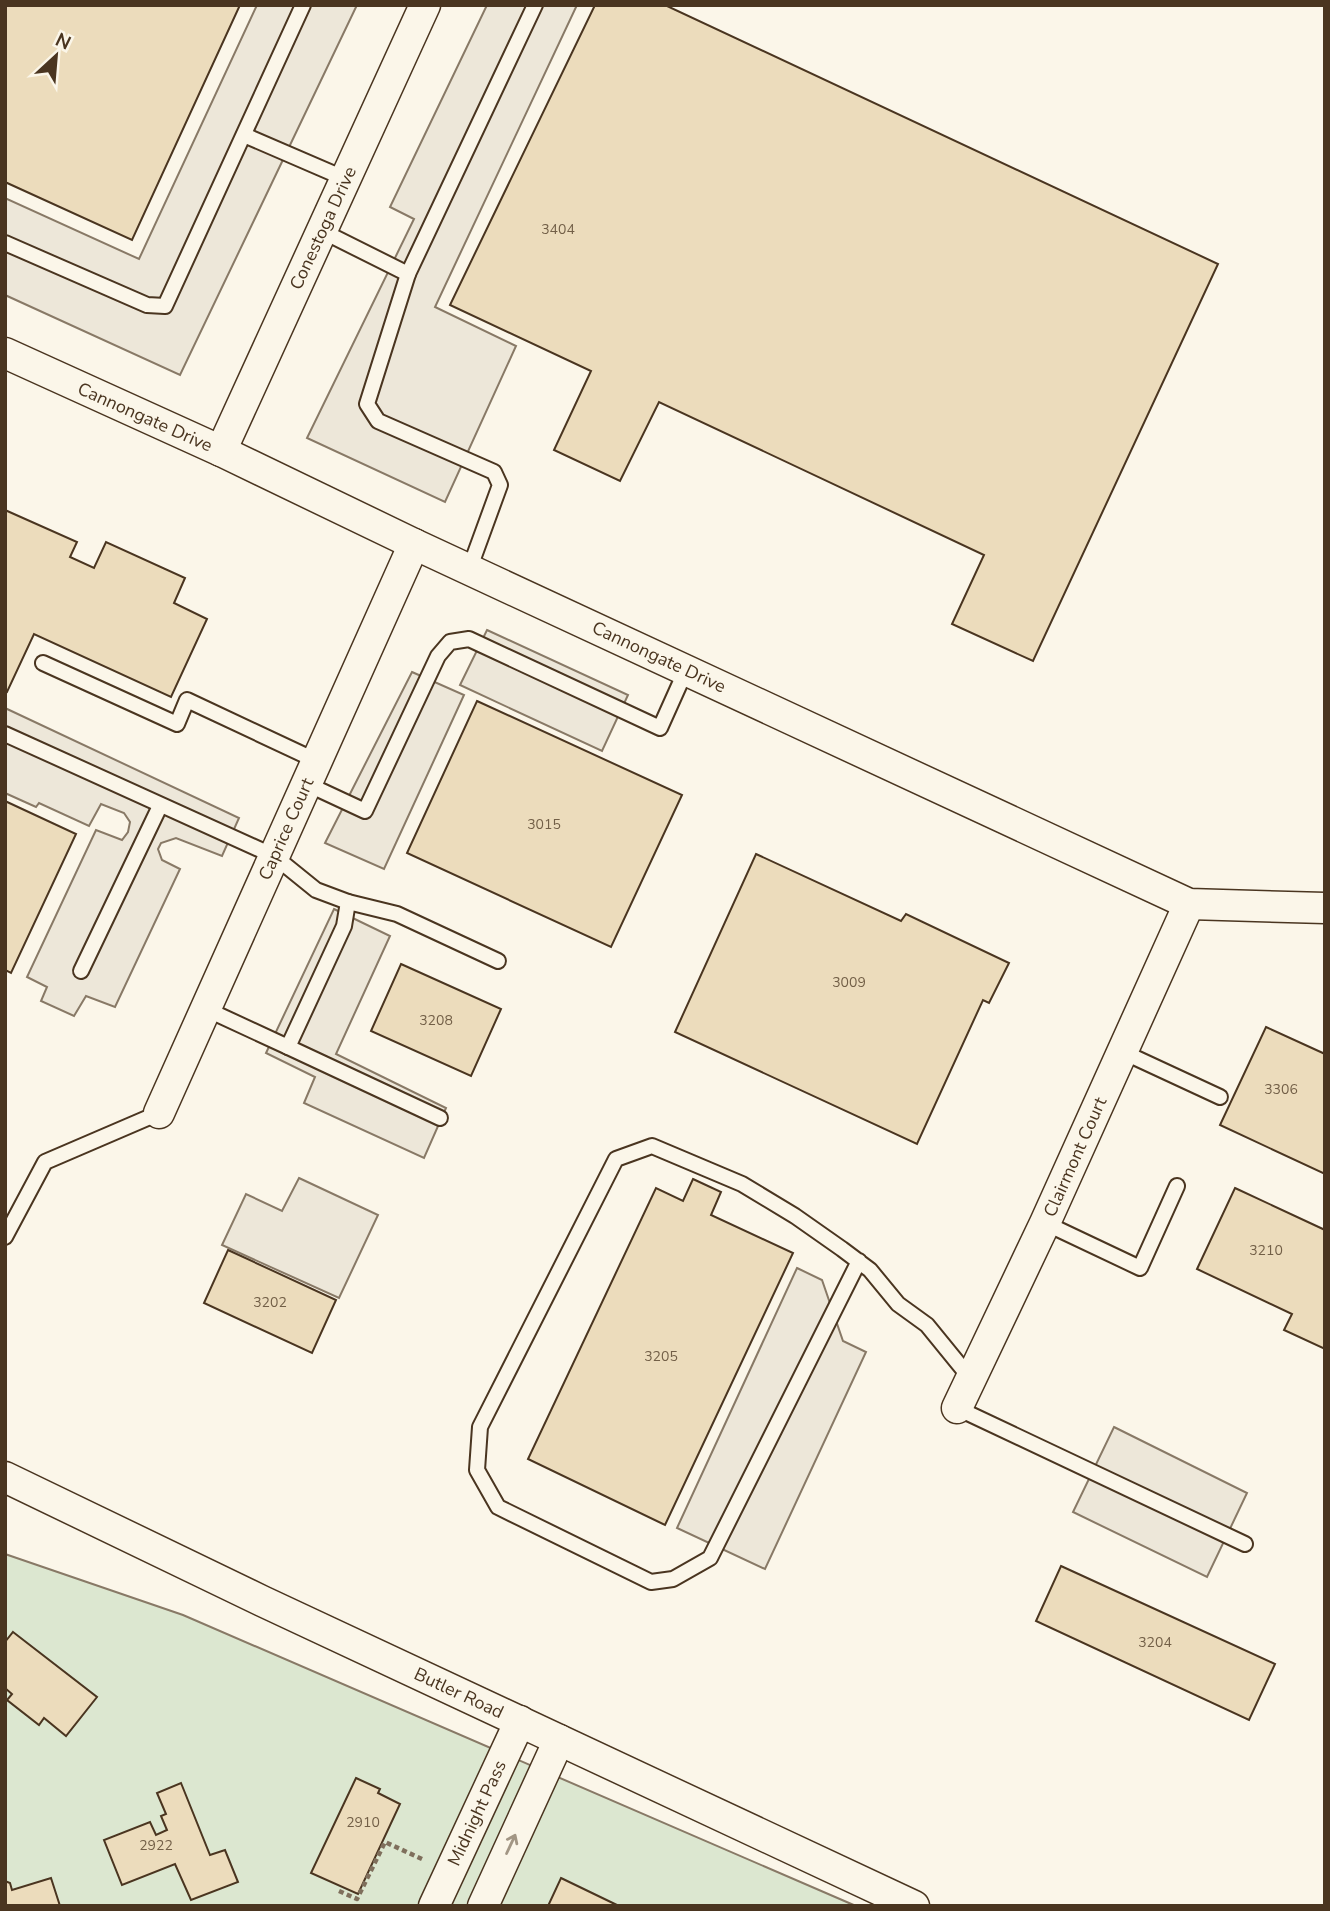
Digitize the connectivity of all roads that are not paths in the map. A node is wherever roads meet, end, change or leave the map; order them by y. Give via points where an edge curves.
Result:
1 (303, 5) edge
2 (425, 5) edge
3 (535, 5) edge
4 (244, 135) junction
5 (346, 179) junction
6 (322, 231) junction
7 (5, 243) edge
8 (408, 274) junction
9 (5, 353) edge
10 (221, 451) junction
11 (414, 544) junction
12 (469, 570) junction
13 (43, 663) dead end
14 (686, 670) junction
15 (5, 734) edge
16 (312, 773) junction
17 (160, 806) junction
18 (274, 856) junction
19 (348, 902) junction
20 (1189, 904) junction
21 (1325, 908) edge
22 (498, 961) dead end
23 (81, 971) dead end
24 (206, 1009) junction
25 (288, 1047) junction
26 (1123, 1052) junction
27 (1220, 1097) dead end
28 (159, 1113) joint
29 (440, 1118) dead end
30 (1177, 1186) dead end
31 (1045, 1223) junction
32 (5, 1237) edge
33 (859, 1261) junction
34 (971, 1379) junction
35 (957, 1408) joint
36 (5, 1477) edge
37 (1245, 1544) dead end
38 (520, 1721) junction
39 (559, 1740) junction
40 (434, 1906) edge
41 (483, 1906) edge
42 (914, 1906) edge

1 - 4 lane
2 - 5 street, Conestoga Drive
3 - 8 lane
4 - 5 lane
4 - 7 lane via 165,306 147,305
5 - 6 street, Conestoga Drive
6 - 8 lane
6 - 10 street, Conestoga Drive
8 - 12 lane via 367,404 378,421 494,472 500,485
9 - 10 street, Cannongate Drive
10 - 11 street, Cannongate Drive
11 - 12 street, Cannongate Drive
11 - 16 street, Caprice Court
12 - 14 street, Cannongate Drive
13 - 16 lane via 177,724 187,700
14 - 16 lane via 660,728 469,639 450,642 438,656 365,811
14 - 20 street, Cannongate Drive
15 - 17 lane
16 - 18 street, Caprice Court
17 - 18 lane
17 - 23 lane
18 - 19 lane via 316,890
18 - 24 street, Caprice Court
19 - 22 lane via 397,914
19 - 25 lane via 344,926
20 - 21 street, Cannongate Drive
20 - 26 street, Clairmont Court
24 - 25 lane
24 - 28 street, Caprice Court
25 - 29 lane
26 - 27 lane
26 - 31 street, Clairmont Court
28 - 32 lane via 45,1162
30 - 31 lane via 1140,1268
31 - 34 street, Clairmont Court
33 - 33 lane via 763,1196 704,1167 652,1146 616,1159 480,1427 477,1470 498,1507 651,1582 673,1579 710,1558
33 - 34 lane via 898,1304 927,1325
34 - 35 street, Clairmont Court
35 - 37 lane
36 - 38 street, Butler Road
38 - 39 street, Butler Road
38 - 40 street, Midnight Pass
41 -> 39 street
39 - 42 street, Butler Road

